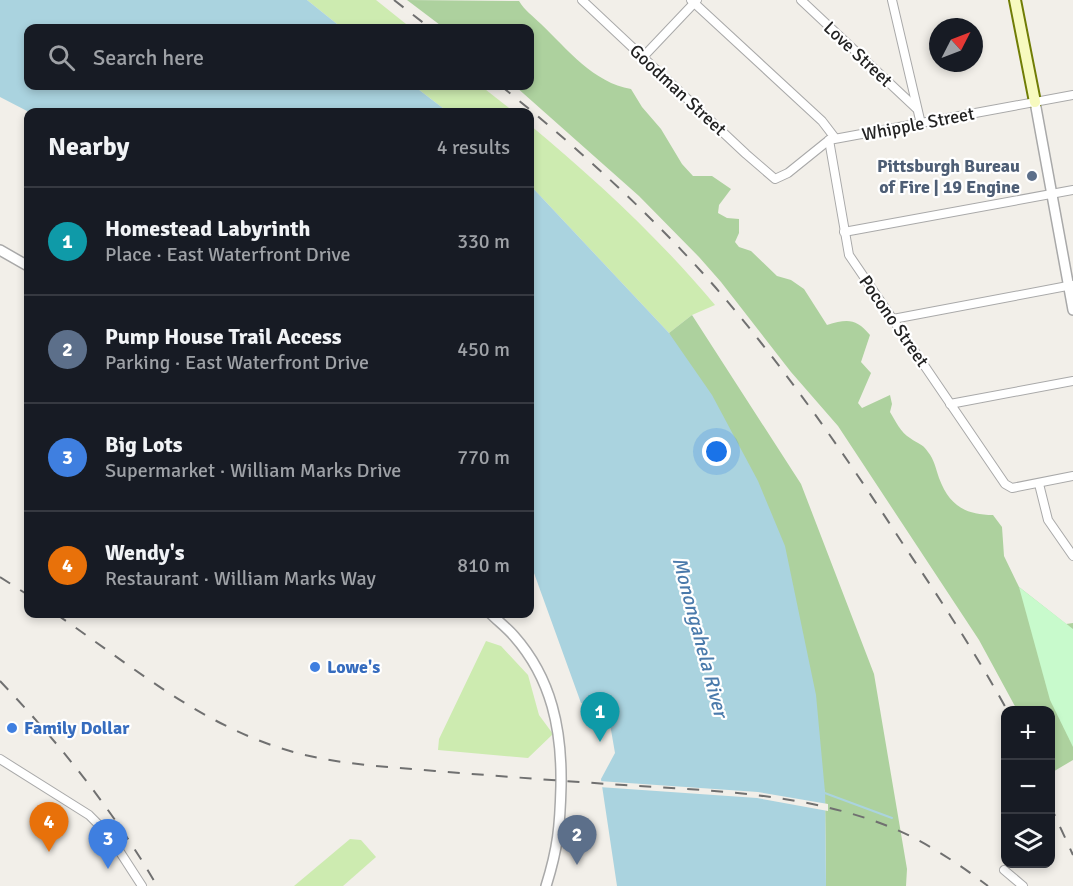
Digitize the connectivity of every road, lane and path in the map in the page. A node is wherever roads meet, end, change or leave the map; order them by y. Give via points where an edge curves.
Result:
1 (582, 0) edge
2 (801, 0) edge
3 (891, 0) edge
4 (1015, 0) edge
5 (694, 1) edge
6 (643, 57) junction
7 (1073, 95) edge
8 (1035, 102) junction
9 (916, 108) junction
10 (921, 124) junction
11 (832, 139) junction
12 (775, 179) joint
13 (1073, 190) edge
14 (1051, 195) junction
15 (844, 232) junction
16 (0, 250) edge
17 (24, 264) edge
18 (1071, 285) edge
19 (1073, 310) edge
20 (893, 319) junction
21 (1073, 381) edge
22 (950, 404) junction
23 (1073, 476) edge
24 (1039, 483) junction
25 (1073, 556) edge
26 (495, 618) edge
27 (0, 759) edge
28 (1004, 870) dead end
29 (142, 886) edge
30 (546, 886) edge
31 (1023, 886) edge

1 - 6 street, Goodman Street
2 - 9 street, Love Street
3 - 9 street
4 - 8 main road
5 - 6 street
5 - 11 street via 822,122
6 - 12 street, Goodman Street
7 - 8 street, Whipple Street
8 - 10 street, Whipple Street
8 - 14 street
9 - 10 street
10 - 11 street, Whipple Street
11 - 12 street, Whipple Street
11 - 15 street, Pocono Street
13 - 14 street
14 - 15 street
14 - 18 street
15 - 20 street, Pocono Street via 849,255
16 - 17 street
18 - 19 street
18 - 20 street
20 - 22 street, Pocono Street
21 - 22 street
22 - 24 street, Pocono Street via 1005,484 1012,488
23 - 24 street
24 - 25 street via 1048,519
26 - 30 street via 514,636 538,672 550,697 560,738 560,828
27 - 29 street via 89,815 109,835
28 - 31 street

